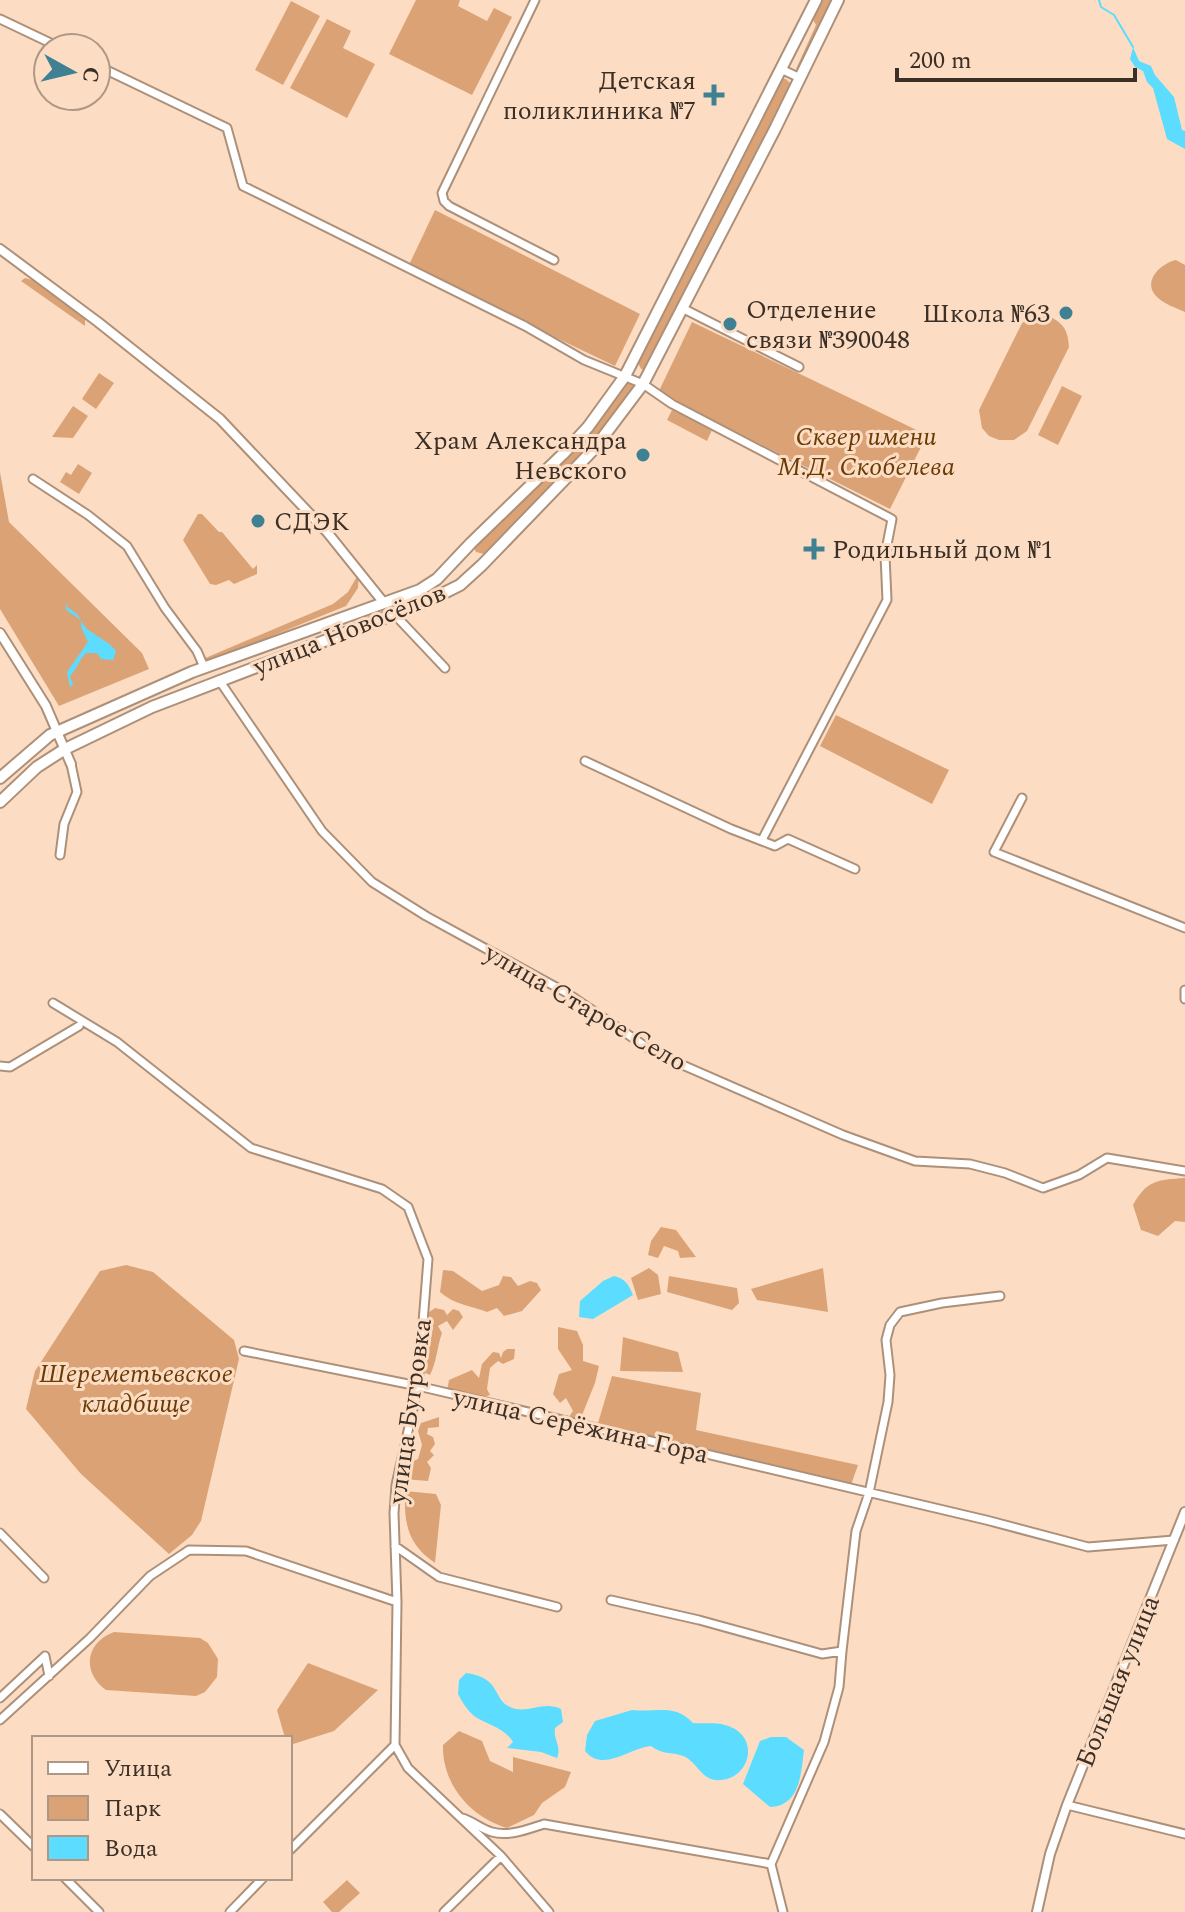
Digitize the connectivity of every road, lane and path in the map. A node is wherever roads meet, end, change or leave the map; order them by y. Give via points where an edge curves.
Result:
1 (535, 0) edge
2 (816, 0) edge
3 (838, 0) edge
4 (0, 19) edge
5 (32, 34) edge
6 (781, 69) junction
7 (112, 73) edge
8 (800, 78) junction
9 (0, 249) edge
10 (554, 260) dead end
11 (684, 309) junction
12 (799, 367) dead end
13 (625, 376) junction
14 (643, 384) junction
15 (33, 479) dead end
16 (384, 603) junction
17 (395, 615) junction
18 (0, 633) edge
19 (204, 667) junction
20 (445, 668) dead end
21 (219, 680) junction
22 (57, 732) junction
23 (65, 749) junction
24 (585, 761) dead end
25 (71, 764) joint
26 (0, 778) edge
27 (1022, 798) dead end
28 (0, 802) edge
29 (762, 840) junction
30 (60, 855) dead end
31 (855, 869) dead end
32 (1185, 928) edge
33 (53, 1003) dead end
34 (79, 1026) dead end
35 (0, 1066) edge
36 (1185, 1171) edge
37 (1000, 1296) dead end
38 (244, 1351) dead end
39 (418, 1386) junction
40 (869, 1493) junction
41 (1185, 1512) edge
42 (0, 1533) edge
43 (1174, 1540) junction
44 (395, 1546) junction
45 (44, 1578) dead end
46 (611, 1600) dead end
47 (397, 1602) junction
48 (557, 1607) dead end
49 (842, 1651) junction
50 (49, 1676) junction
51 (0, 1698) edge
52 (0, 1720) edge
53 (395, 1745) junction
54 (1067, 1805) junction
55 (0, 1814) edge
56 (462, 1818) junction
57 (1185, 1834) edge
58 (32, 1845) edge
59 (292, 1848) edge
60 (501, 1856) junction
61 (771, 1864) junction
62 (67, 1880) edge
63 (261, 1880) edge
64 (99, 1912) edge
65 (230, 1912) edge
66 (444, 1912) edge
67 (549, 1912) edge
68 (783, 1912) edge
69 (1037, 1912) edge

1 - 10 street via 442,193 449,206
2 - 6 main road, улица Новосёлов
3 - 8 main road, улица Новосёлов
4 - 5 street
6 - 8 street
6 - 13 main road, улица Новосёлов
7 - 13 street via 227,128 243,186
8 - 11 main road, улица Новосёлов
9 - 16 street via 220,419 327,532
11 - 12 street
11 - 14 main road, улица Новосёлов
13 - 14 street
13 - 16 main road, улица Новосёлов via 563,454 437,579
14 - 17 main road, улица Новосёлов via 594,449 482,565 448,592
14 - 29 street via 892,519 885,555 887,600
15 - 19 street via 127,546
16 - 19 main road, улица Новосёлов
17 - 20 street
17 - 21 main road, улица Новосёлов
18 - 22 street
19 - 22 main road, улица Новосёлов
21 - 23 main road, улица Новосёлов
21 - 36 street, улица Старое Село via 322,831 372,882 567,993 655,1053 915,1161 970,1164 1043,1188 1107,1158
22 - 23 street
22 - 26 main road, улица Новосёлов
23 - 25 street
23 - 28 main road, улица Новосёлов
24 - 29 street
25 - 30 street via 77,792 64,824
27 - 32 street via 994,852
29 - 31 street via 775,846 788,839
33 - 39 street, улица Бугровка via 117,1042 251,1148 382,1189 408,1207 428,1259
34 - 35 street via 10,1067
37 - 40 street via 900,1312 890,1325 888,1402
38 - 39 street, улица Серёжина Гора
39 - 40 street, улица Серёжина Гора
39 - 44 street, улица Бугровка via 396,1485
40 - 43 street, улица Серёжина Гора via 1088,1547
40 - 49 street via 856,1531
41 - 43 street, Большая улица
42 - 45 street
43 - 54 street, Большая улица
44 - 47 street, улица Бугровка
44 - 48 street via 439,1577
46 - 49 street via 822,1654
47 - 50 street via 246,1551 189,1550 150,1576
47 - 53 street, улица Бугровка
49 - 61 street via 839,1687 824,1742
50 - 51 street via 45,1656
50 - 52 street
53 - 56 street via 408,1768
53 - 59 street
54 - 57 street
54 - 69 street, Большая улица
55 - 58 street
56 - 60 street
56 - 61 street via 494,1833 544,1824
60 - 66 street
60 - 67 street
61 - 68 street
62 - 64 street
63 - 65 street

